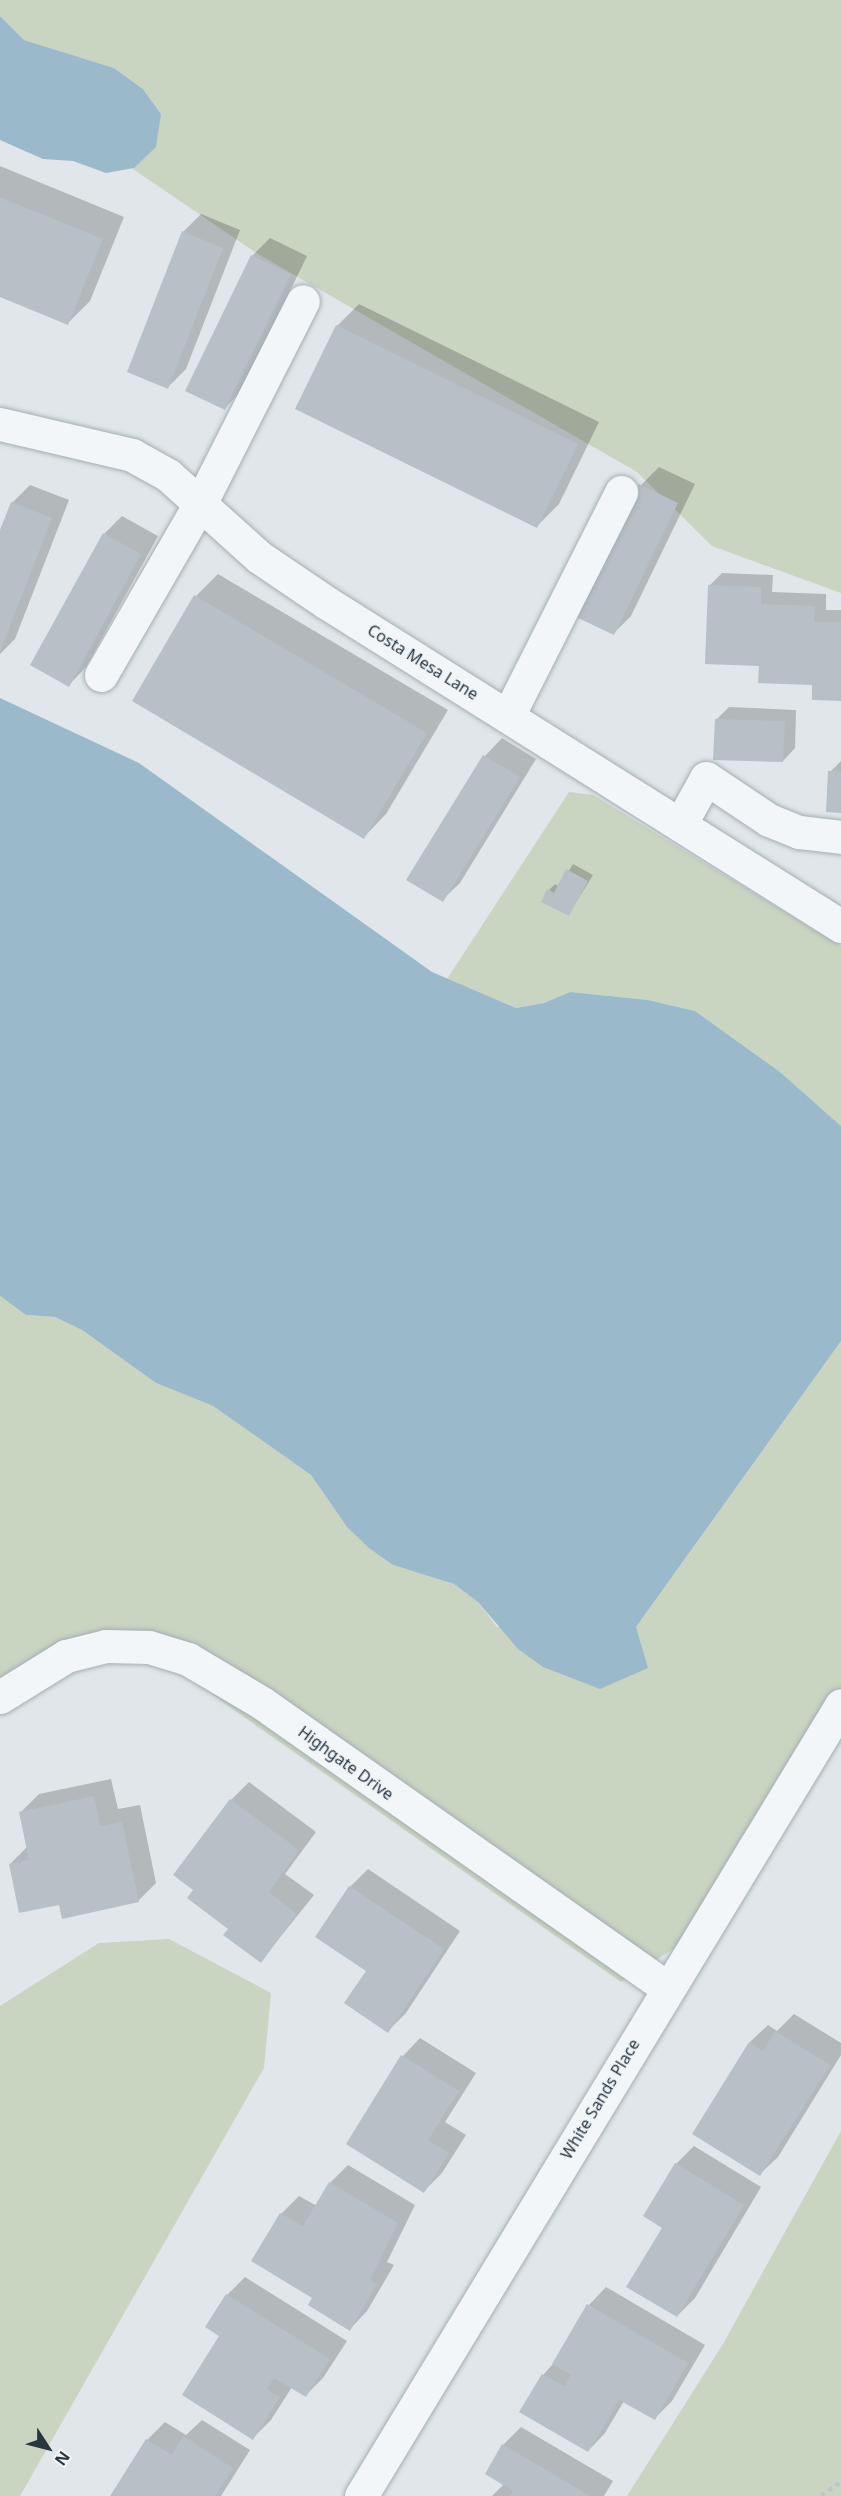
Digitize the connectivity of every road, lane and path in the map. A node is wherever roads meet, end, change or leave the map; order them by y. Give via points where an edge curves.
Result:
1 (303, 301) dead end
2 (0, 424) edge
3 (621, 492) dead end
4 (201, 502) junction
5 (101, 675) dead end
6 (508, 716) junction
7 (681, 823) junction
8 (841, 837) edge
9 (841, 926) edge
10 (0, 1697) edge
11 (841, 1705) edge
12 (666, 1988) junction
13 (841, 2482) edge
14 (361, 2496) edge
15 (822, 2496) edge

1 - 4 street
2 - 4 street, Costa Mesa Lane via 132,455 168,475
3 - 6 street
4 - 5 street
4 - 6 street, Costa Mesa Lane via 259,557
6 - 7 street, Costa Mesa Lane
7 - 8 street via 706,778 769,820 799,832
7 - 9 street, Costa Mesa Lane
10 - 12 street, Highgate Drive via 66,1656 106,1646 149,1647 188,1659 262,1703
11 - 12 street, White Sands Place
12 - 14 street, White Sands Place
13 - 15 path

